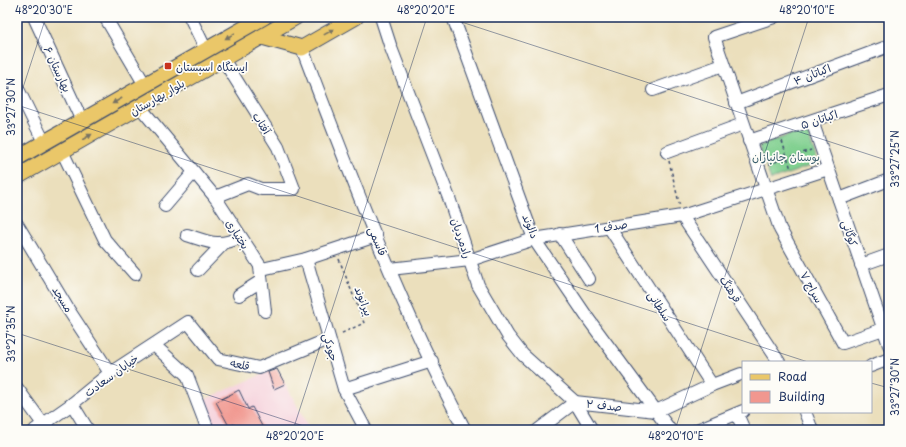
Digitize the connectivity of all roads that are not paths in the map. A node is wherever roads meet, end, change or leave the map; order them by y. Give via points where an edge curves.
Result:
1 (34, 17) edge
2 (105, 17) edge
3 (190, 17) edge
4 (264, 17) edge
5 (296, 17) edge
6 (356, 17) edge
7 (381, 17) edge
8 (453, 17) edge
9 (774, 17) edge
10 (262, 37) junction
11 (889, 46) edge
12 (302, 48) junction
13 (206, 50) junction
14 (223, 59) junction
15 (723, 65) junction
16 (146, 85) junction
17 (17, 87) edge
18 (653, 90) dead end
19 (889, 95) edge
20 (736, 103) junction
21 (140, 107) junction
22 (82, 121) junction
23 (812, 122) junction
24 (744, 124) junction
25 (749, 141) junction
26 (44, 142) junction
27 (62, 151) junction
28 (667, 152) road end
29 (17, 158) edge
30 (828, 170) junction
31 (194, 172) junction
32 (17, 177) edge
33 (889, 180) edge
34 (766, 190) junction
35 (215, 197) junction
36 (839, 199) junction
37 (165, 206) dead end
38 (682, 216) junction
39 (17, 224) edge
40 (609, 227) junction
41 (560, 234) junction
42 (188, 235) dead end
43 (376, 236) junction
44 (240, 237) junction
45 (534, 239) junction
46 (224, 243) junction
47 (889, 255) edge
48 (306, 260) junction
49 (470, 260) junction
50 (861, 265) junction
51 (260, 266) junction
52 (390, 269) junction
53 (198, 270) dead end
54 (135, 274) dead end
55 (589, 279) dead end
56 (261, 281) junction
57 (239, 294) dead end
58 (265, 311) dead end
59 (188, 322) joint
60 (886, 328) edge
61 (329, 339) junction
62 (889, 344) edge
63 (154, 345) junction
64 (889, 359) edge
65 (432, 361) junction
66 (778, 361) edge
67 (872, 366) edge
68 (110, 373) junction
69 (741, 374) dead end
70 (712, 385) junction
71 (17, 388) edge
72 (344, 389) junction
73 (575, 402) junction
74 (72, 404) junction
75 (656, 411) junction
76 (740, 412) edge
77 (805, 413) edge
78 (39, 427) edge
79 (88, 430) edge
80 (208, 430) edge
81 (366, 430) edge
82 (465, 430) edge
83 (538, 430) edge
84 (592, 430) edge
85 (670, 430) edge
86 (697, 430) edge
87 (744, 430) edge
88 (812, 430) edge

1 - 22 street, بهارستان ۶
2 - 16 street
3 - 13 street
4 -> 13 main road, بلوار بهارستان
5 - 10 main road, بلوار بهارستان
12 -> 6 main road
7 - 49 street, رادمردیان
8 - 45 street, دالوند
9 - 15 street via 714,37
10 - 12 main road
10 - 14 main road, بلوار بهارستان
11 - 20 street, اکباتان ۴
12 - 43 street, قاسمی
13 - 16 main road, بلوار بهارستان
14 - 21 main road, بلوار بهارستان
14 - 35 street, آفتاب via 278,147 294,190 262,189 248,184
15 - 18 street
15 - 20 street
16 -> 22 main road, بلوار بهارستان
17 - 26 street
19 - 23 street, اکباتان ۵
20 - 24 street
27 -> 21 main road, بلوار بهارستان
21 - 31 street, بختیاری
22 - 26 main road, بلوار بهارستان
23 - 25 street, اکباتان ۵
23 - 30 street, کوگانی
24 - 25 street
24 - 28 street
25 - 34 street
26 - 29 main road, بلوار بهارستان
27 - 32 main road, بلوار بهارستان
27 - 54 street via 105,240
30 - 34 street, صدف 1
30 - 36 street, کوگانی
31 - 35 street, بختیاری
31 - 37 street
33 - 36 street
34 - 38 street, صدف 1
34 - 60 street, سراج ۷ via 780,229 843,343
35 - 44 street, بختیاری
36 - 50 street, کوگانی
38 - 40 street, صدف 1
38 - 66 street, فرهنگ
39 - 68 street, مسجد
40 - 41 street, صدف 1
40 - 70 street, سلطانی
41 - 45 street, صدف 1
41 - 55 street
42 - 46 street via 216,244
43 - 48 street
43 - 52 street, قاسمی
44 - 46 street
44 - 51 street, بختیاری
45 - 49 street, صدف 1
45 - 75 street, دالوند
46 - 53 street
47 - 50 street
48 - 51 street via 266,269
48 - 61 street, جودکی
49 - 52 street, صدف 1
49 - 73 street, رادمردیان via 478,285 508,336 523,354
50 - 60 street, کوگانی
51 - 56 street
52 - 65 street, قاسمی
56 - 57 street
56 - 58 street
59 - 61 street, قلعه via 218,360 259,368
59 - 63 street, خیابان سعادت
60 - 62 street, کوگانی
61 - 72 street, جودکی
63 - 68 street, خیابان سعادت
63 - 80 street via 187,375
64 - 67 street
65 - 72 street
65 - 82 street, قاسمی
68 - 74 street, خیابان سعادت
69 - 70 street
70 - 75 street
71 - 78 street
72 - 81 street, جودکی
73 - 75 street, صدف ۲
73 - 83 street, صدف ۲
73 - 84 street, رادمردیان
74 - 78 street, خیابان سعادت
74 - 79 street
75 - 85 street, دالوند
76 - 86 street
76 - 87 street
77 - 88 street

